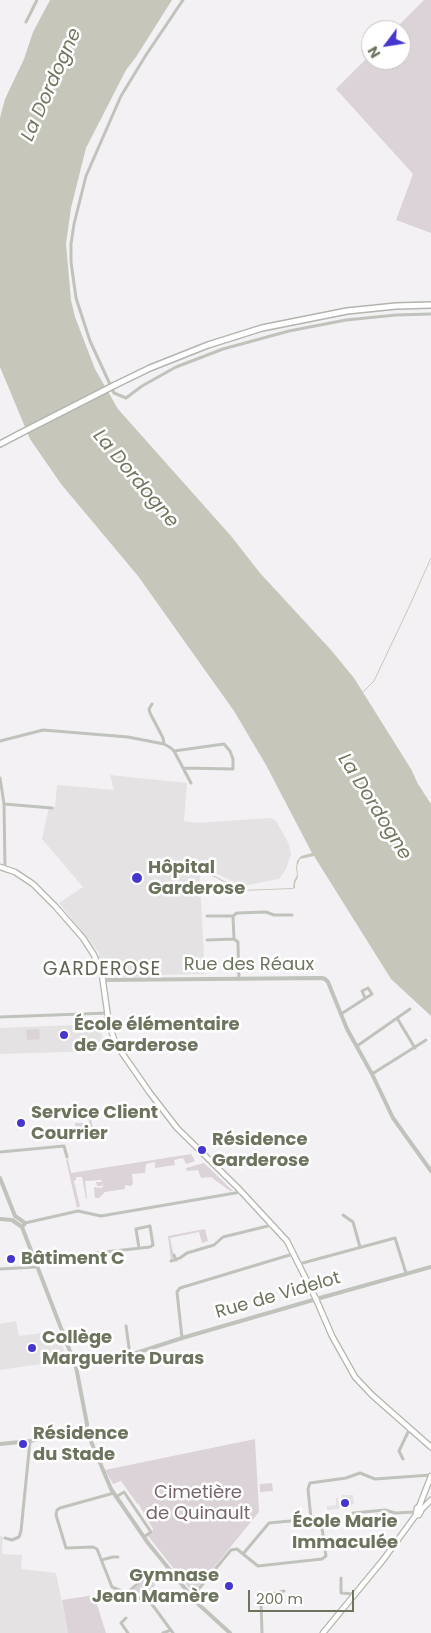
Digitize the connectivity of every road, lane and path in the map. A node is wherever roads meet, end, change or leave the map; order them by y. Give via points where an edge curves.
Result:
1 (37, 0) edge
2 (183, 0) edge
3 (26, 22) dead end
4 (431, 305) edge
5 (431, 314) edge
6 (0, 444) edge
7 (152, 704) dead end
8 (0, 741) edge
9 (164, 744) junction
10 (174, 751) junction
11 (183, 768) junction
12 (0, 778) edge
13 (190, 783) dead end
14 (4, 804) junction
15 (52, 808) dead end
16 (2, 868) edge
17 (292, 915) dead end
18 (207, 916) dead end
19 (233, 916) junction
20 (234, 939) junction
21 (207, 940) dead end
22 (239, 979) junction
23 (103, 980) junction
24 (365, 998) dead end
25 (410, 1010) dead end
26 (108, 1013) junction
27 (341, 1014) junction
28 (0, 1017) edge
29 (396, 1018) junction
30 (426, 1040) dead end
31 (357, 1046) junction
32 (415, 1048) junction
33 (372, 1074) junction
34 (0, 1152) edge
35 (67, 1157) dead end
36 (431, 1171) edge
37 (0, 1178) edge
38 (241, 1192) junction
39 (343, 1215) dead end
40 (14, 1218) junction
41 (0, 1219) edge
42 (23, 1225) junction
43 (272, 1225) junction
44 (360, 1247) junction
45 (139, 1248) junction
46 (294, 1254) junction
47 (174, 1255) dead end
48 (299, 1264) junction
49 (36, 1266) junction
50 (431, 1267) edge
51 (0, 1269) edge
52 (406, 1273) junction
53 (316, 1299) junction
54 (126, 1326) dead end
55 (182, 1338) junction
56 (130, 1355) junction
57 (76, 1367) junction
58 (410, 1428) junction
59 (87, 1432) junction
60 (30, 1441) junction
61 (0, 1444) edge
62 (431, 1447) edge
63 (403, 1459) dead end
64 (431, 1476) edge
65 (115, 1495) junction
66 (431, 1500) edge
67 (135, 1508) junction
68 (420, 1508) junction
69 (127, 1513) junction
70 (353, 1513) dead end
71 (415, 1514) junction
72 (311, 1519) junction
73 (144, 1537) junction
74 (6, 1538) dead end
75 (243, 1554) junction
76 (118, 1557) dead end
77 (101, 1560) junction
78 (145, 1577) dead end
79 (341, 1578) dead end
80 (284, 1591) dead end
81 (127, 1593) junction
82 (355, 1594) junction
83 (192, 1597) junction
84 (126, 1618) dead end
85 (172, 1632) edge
86 (128, 1633) edge
87 (163, 1633) edge
88 (230, 1633) edge
89 (262, 1633) edge
90 (323, 1633) edge

1 - 3 street
2 - 5 street via 121,96 86,176 74,224 71,262 80,315 114,392 126,398 176,367 256,339 346,320
4 - 6 highway, bridge via 347,311 241,334 150,368
7 - 9 street via 150,714 164,738
8 - 9 street via 43,730 128,737
9 - 10 street
10 - 11 street
10 - 11 street via 224,744 233,759 233,769
11 - 13 street
12 - 14 street
14 - 15 street
14 - 16 street
16 - 23 main road via 27,880 55,906 92,951
17 - 19 street via 274,916 266,912
18 - 19 street
19 - 20 street
20 - 21 street
20 - 22 street via 238,942
22 - 23 street, Rue des Réaux
22 - 27 street, Rue des Réaux via 322,978 328,982
23 - 26 main road
24 - 27 street
25 - 29 street
26 - 28 street
26 - 38 main road via 115,1042 160,1107 186,1139
27 - 31 street, Rue des Réaux
29 - 31 street
29 - 32 street
30 - 32 street
31 - 33 street, Rue des Réaux
32 - 33 street
33 - 36 street, Rue des Réaux via 393,1118
34 - 35 street via 64,1146
37 - 40 street
38 - 42 street via 101,1216 78,1211
38 - 43 main road
39 - 44 street via 353,1222
40 - 41 street
40 - 42 street
42 - 49 street
43 - 46 main road
43 - 47 street via 223,1237 214,1245 174,1260
44 - 48 street
44 - 52 street via 395,1238
45 - 45 street via 153,1245 150,1226 136,1229
45 - 49 street via 53,1260
46 - 48 main road
46 - 55 street via 180,1288 177,1292
48 - 53 main road
49 - 51 street
49 - 57 street
50 - 52 street, Rue de Videlot
52 - 53 street, Rue de Videlot
53 - 55 street, Rue de Videlot
53 - 58 main road via 355,1377
54 - 56 street
55 - 56 street, Rue de Videlot
56 - 57 street, Rue de Videlot
57 - 59 street
58 - 62 main road
58 - 63 street via 399,1451
59 - 60 street
59 - 65 street
60 - 61 street
60 - 74 street via 21,1531 12,1540
64 - 68 main road
64 - 72 street via 375,1479 360,1473 310,1483
65 - 67 street via 124,1492
65 - 69 street
65 - 77 street via 60,1508 56,1514 66,1548 97,1549
66 - 68 main road
67 - 69 street
67 - 73 street via 151,1532
68 - 71 main road via 419,1515
69 - 73 street
70 - 71 street via 385,1510
71 - 82 main road via 384,1560
72 - 75 street via 269,1522
72 - 75 street via 313,1525 322,1528 326,1556 322,1559 258,1566
73 - 83 street
75 - 83 street via 237,1549 231,1550
76 - 77 street
77 - 81 street via 112,1587
78 - 81 street
79 - 82 street via 341,1593
80 - 89 street via 265,1596 262,1600
81 - 85 street via 151,1603
82 - 90 main road
83 - 88 street
84 - 86 street via 121,1623
85 - 87 street

